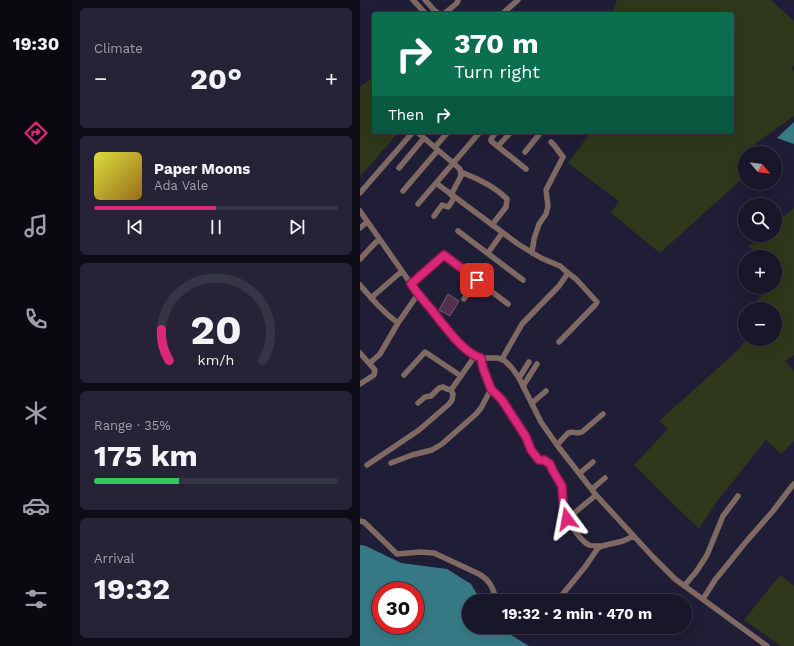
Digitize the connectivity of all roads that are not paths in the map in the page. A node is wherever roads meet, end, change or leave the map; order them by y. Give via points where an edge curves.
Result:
1 (413, 0) edge
2 (425, 0) edge
3 (458, 0) edge
4 (518, 0) edge
5 (424, 12) edge
6 (437, 12) edge
7 (446, 12) edge
8 (504, 12) edge
9 (412, 134) edge
10 (419, 134) edge
11 (447, 134) edge
12 (478, 134) edge
13 (495, 134) edge
14 (509, 134) edge
15 (539, 134) edge
16 (424, 138) junction
17 (551, 142) dead end
18 (498, 146) junction
19 (437, 149) junction
20 (525, 152) dead end
21 (454, 163) junction
22 (399, 168) dead end
23 (526, 169) dead end
24 (461, 172) junction
25 (436, 184) junction
26 (403, 192) dead end
27 (360, 193) edge
28 (453, 196) junction
29 (418, 204) dead end
30 (360, 211) edge
31 (434, 216) dead end
32 (367, 222) junction
33 (492, 225) junction
34 (360, 228) edge
35 (458, 231) dead end
36 (502, 233) junction
37 (379, 239) junction
38 (488, 253) junction
39 (532, 253) junction
40 (360, 260) edge
41 (402, 271) junction
42 (568, 273) junction
43 (477, 280) junction
44 (523, 280) dead end
45 (411, 284) junction
46 (360, 286) edge
47 (418, 294) junction
48 (371, 298) junction
49 (464, 299) dead end
50 (508, 304) dead end
51 (398, 323) junction
52 (559, 342) dead end
53 (360, 353) edge
54 (475, 356) junction
55 (481, 358) junction
56 (502, 359) junction
57 (529, 362) dead end
58 (370, 363) junction
59 (537, 364) dead end
60 (404, 375) dead end
61 (461, 376) junction
62 (519, 378) junction
63 (360, 384) edge
64 (523, 386) junction
65 (491, 389) junction
66 (450, 390) junction
67 (546, 391) dead end
68 (418, 403) dead end
69 (532, 404) junction
70 (604, 414) dead end
71 (557, 445) junction
72 (593, 462) dead end
73 (391, 463) dead end
74 (367, 466) dead end
75 (580, 473) junction
76 (605, 478) dead end
77 (794, 484) edge
78 (592, 489) junction
79 (596, 495) junction
80 (738, 496) dead end
81 (567, 519) junction
82 (360, 521) edge
83 (634, 536) junction
84 (602, 546) junction
85 (684, 586) junction
86 (495, 594) edge
87 (563, 594) edge
88 (703, 599) junction
89 (766, 646) edge

1 - 5 street
2 - 6 street
3 - 7 street
4 - 8 street
9 - 27 street
10 - 16 street
11 - 19 street
12 - 21 street
13 - 18 street via 491,141
14 - 18 street
15 - 20 street
16 - 19 street
16 - 22 street
17 - 39 street via 563,157 546,190 548,206 539,224
18 - 23 street
19 - 21 street
19 - 26 street
21 - 24 street
21 - 25 street
24 - 28 street
24 - 33 street via 486,182 507,199 506,207
25 - 28 street
25 - 29 street
28 - 31 street via 449,206 442,205
28 - 33 street
30 - 32 street
32 - 34 street
32 - 37 street
33 - 36 street
35 - 38 street
36 - 38 street
36 - 39 street
37 - 40 street
37 - 41 street
38 - 44 street
39 - 42 street via 560,266
41 - 45 street
41 - 48 street
42 - 52 street via 597,303
42 - 56 street via 559,286 522,324
43 - 45 street via 444,255
43 - 49 street
43 - 50 street
45 - 47 street
46 - 48 street
47 - 51 street
47 - 54 street via 457,341
48 - 51 street
51 - 58 street via 380,354
53 - 58 street
54 - 55 street
54 - 61 street
55 - 56 street
55 - 65 street
56 - 62 street
57 - 62 street
58 - 63 street via 375,373
59 - 64 street
60 - 61 street via 425,352
61 - 66 street
62 - 64 street
64 - 69 street
65 - 73 street via 476,414 442,444 432,450
65 - 81 street via 502,400 526,437 531,450 539,460 550,464 562,486
66 - 68 street via 439,388 432,396 423,398
66 - 74 street via 453,394 452,400 444,409 419,430
67 - 69 street
69 - 71 street
70 - 71 street via 582,432 568,433
71 - 75 street
72 - 75 street
75 - 78 street
76 - 78 street
77 - 88 street via 715,580
78 - 79 street
79 - 81 street
79 - 83 street
80 - 85 street via 723,516 707,555
81 - 84 street via 581,539 589,545
82 - 86 street via 397,554 434,553 485,577
83 - 84 street
83 - 85 street via 668,573
84 - 87 street
85 - 88 street
88 - 89 street

